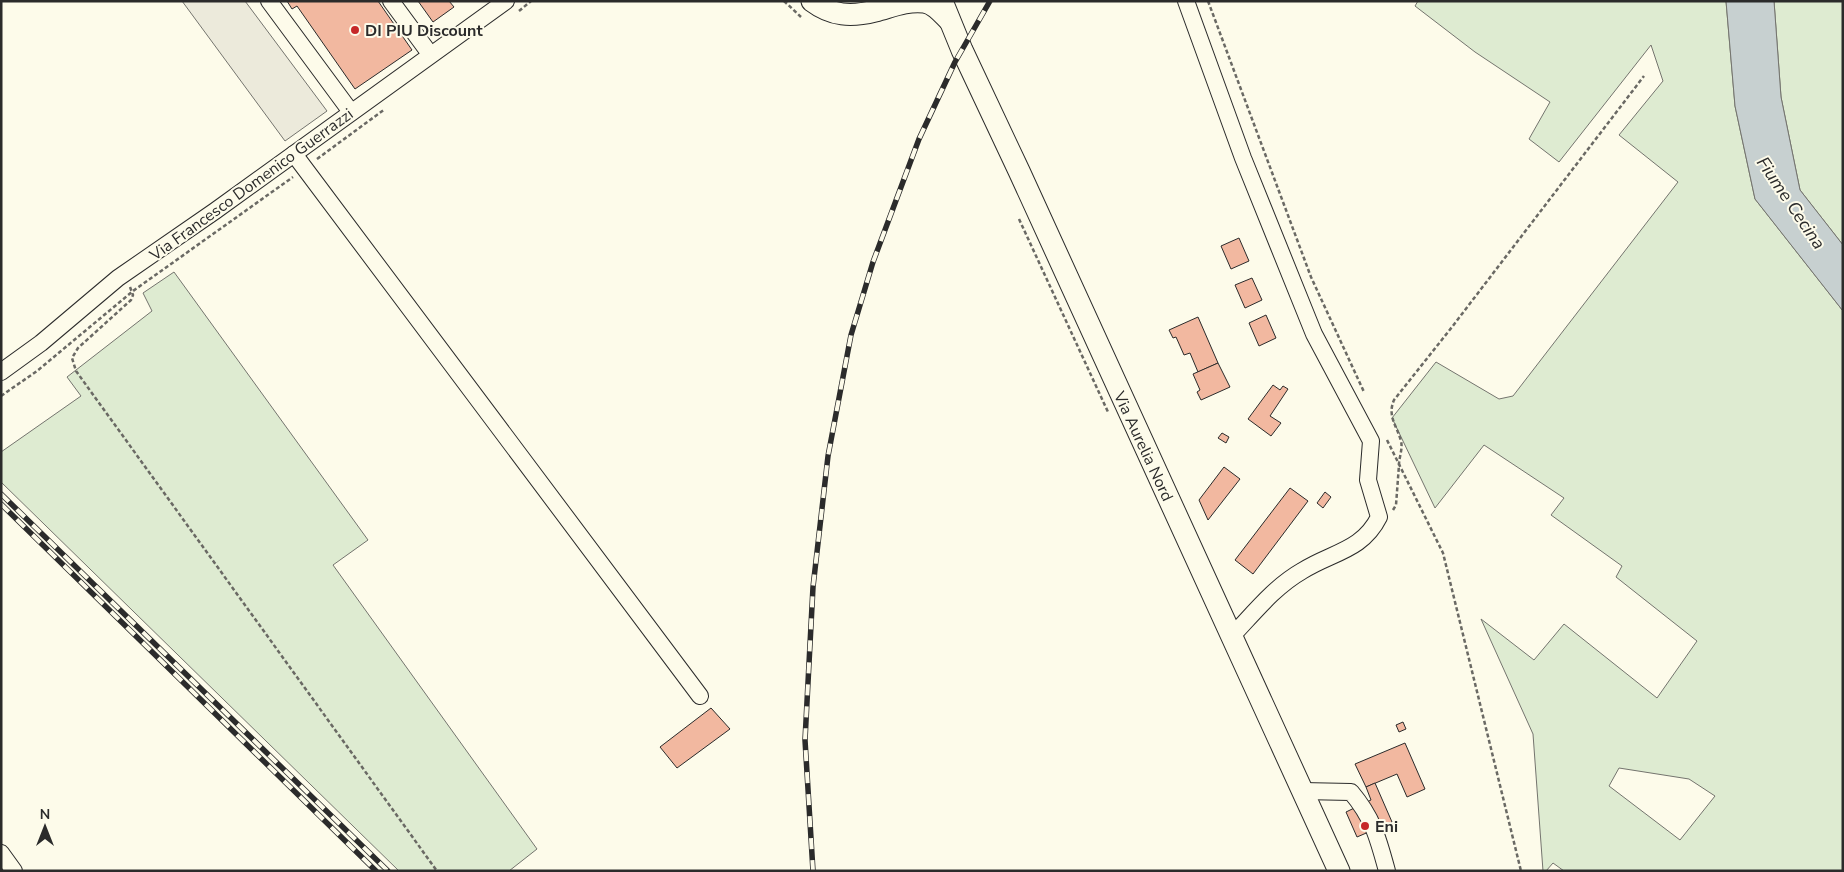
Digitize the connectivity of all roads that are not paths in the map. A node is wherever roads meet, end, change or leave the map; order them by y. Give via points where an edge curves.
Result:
1 (269, 1) edge
2 (391, 1) edge
3 (506, 1) edge
4 (1186, 1) edge
5 (808, 10) edge
6 (945, 11) edge
7 (430, 54) junction
8 (351, 112) junction
9 (294, 154) junction
10 (1, 372) edge
11 (1231, 637) junction
12 (700, 696) dead end
13 (1302, 791) junction
14 (1, 853) edge
15 (14, 871) edge
16 (1339, 871) edge
17 (1386, 871) edge

1 - 8 street
2 - 7 street
3 - 7 street, Via Francesco Domenico Guerrazzi
4 - 11 street via 1243,158 1314,334 1371,441 1368,480 1379,517 1361,542 1301,571 1268,597
5 - 6 main road via 852,15 903,2 924,2
6 - 11 main road, Via Aurelia Nord
7 - 8 street, Via Francesco Domenico Guerrazzi
8 - 9 street, Via Francesco Domenico Guerrazzi
9 - 10 street, Via Francesco Domenico Guerrazzi via 122,276
9 - 12 street
11 - 13 main road, Via Aurelia Nord
13 - 16 main road, Via Aurelia Nord
13 - 17 street via 1351,792 1365,808 1379,840
14 - 15 street

